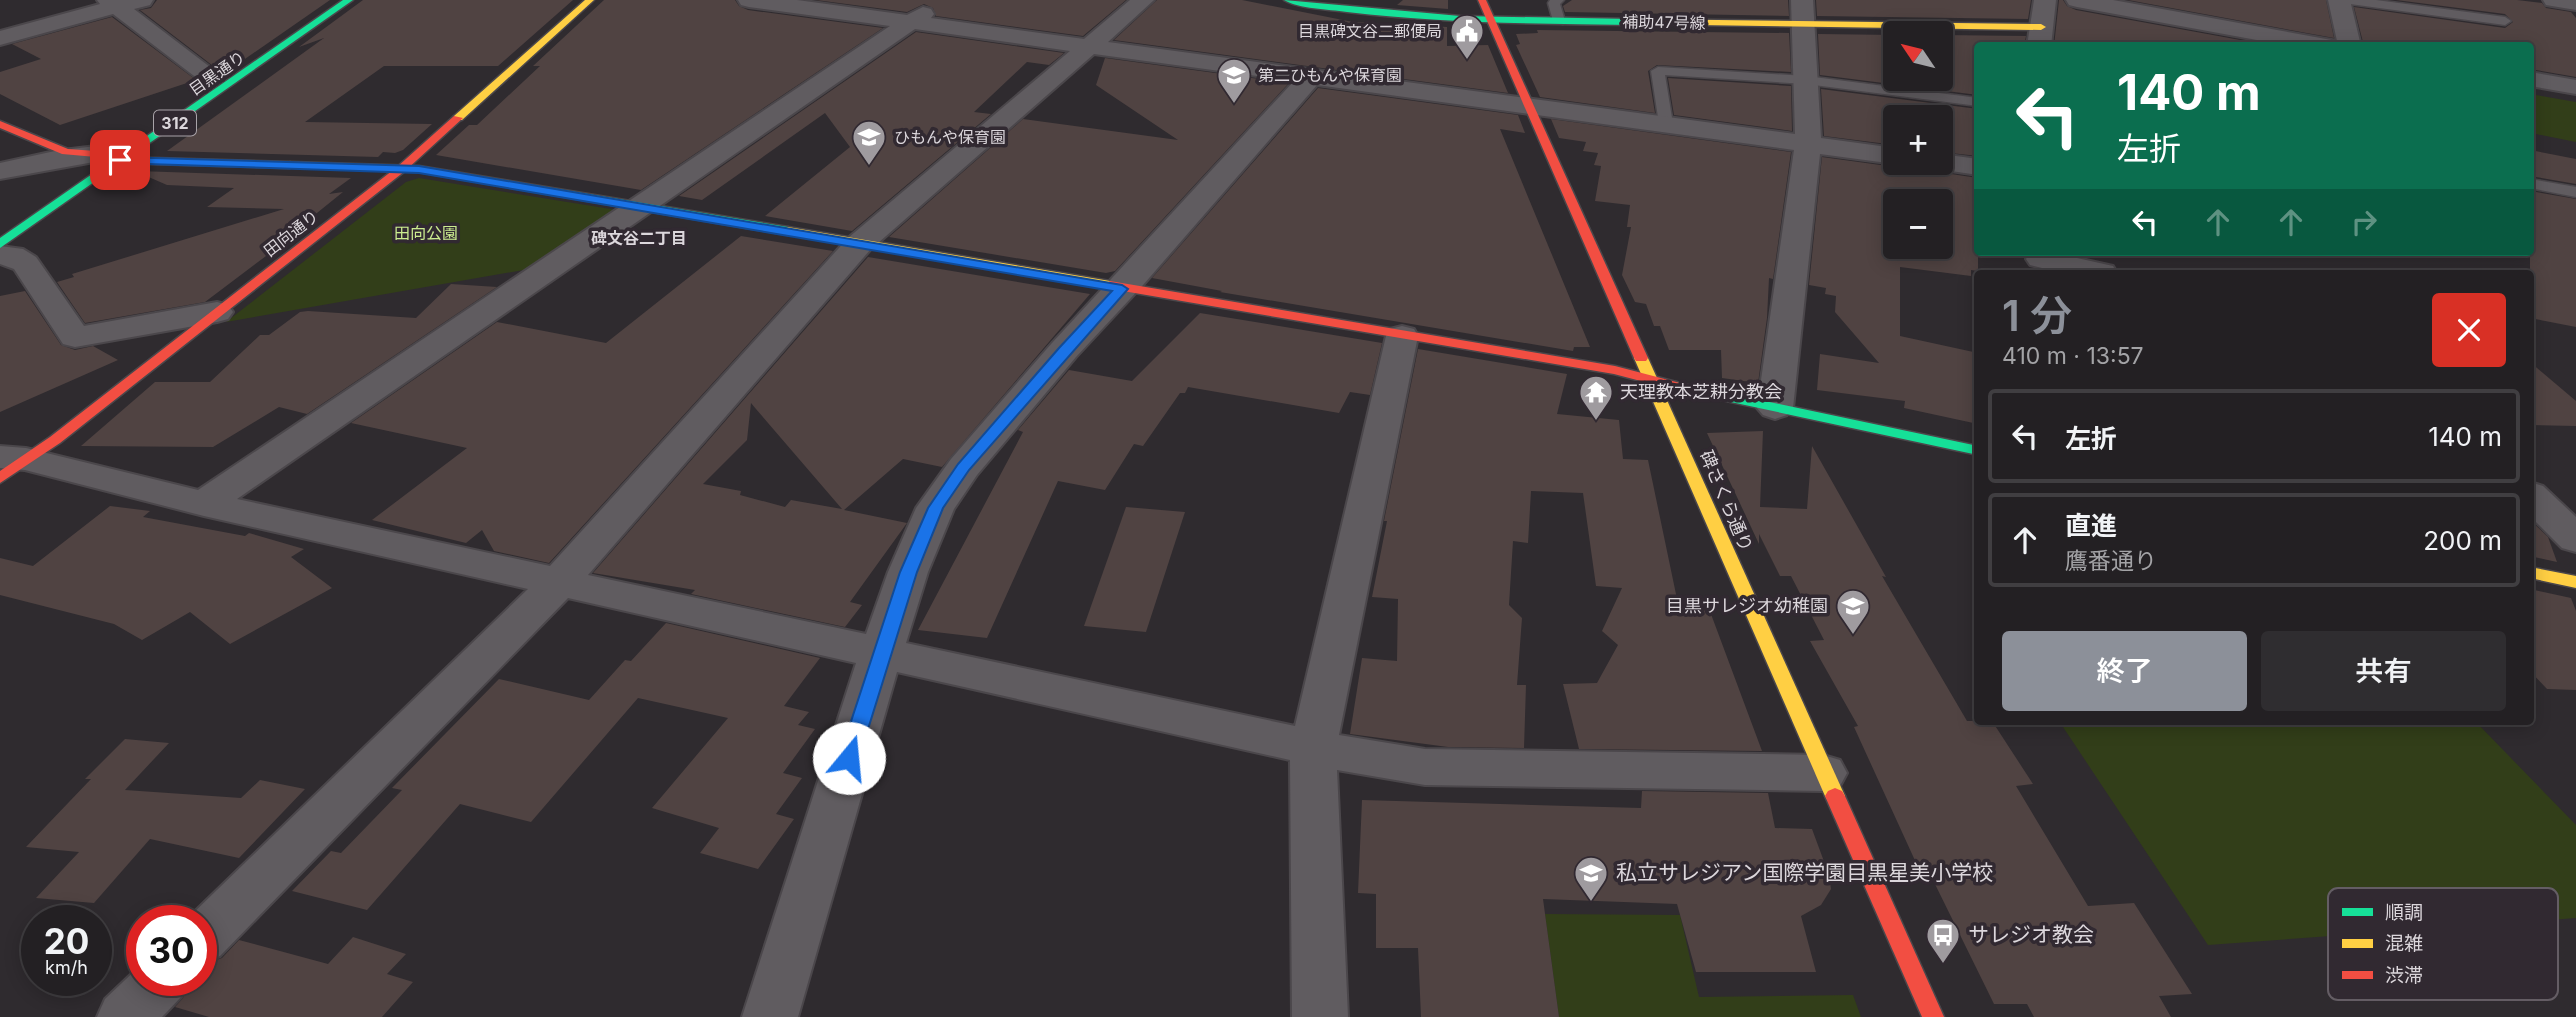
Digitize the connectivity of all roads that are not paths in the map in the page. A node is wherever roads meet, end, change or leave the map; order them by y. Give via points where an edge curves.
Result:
1 (142, 0) edge
2 (322, 0) edge
3 (349, 0) edge
4 (590, 0) edge
5 (749, 0) edge
6 (943, 0) edge
7 (1143, 0) edge
8 (1288, 0) edge
9 (1482, 0) edge
10 (1558, 0) edge
11 (2045, 0) edge
12 (2077, 0) edge
13 (2339, 0) edge
14 (2350, 0) edge
15 (2554, 0) edge
16 (1316, 2) edge
17 (112, 3) edge
18 (2576, 3) edge
19 (1803, 12) edge
20 (1492, 21) junction
21 (1559, 21) junction
22 (2505, 21) dead end
23 (912, 22) junction
24 (2208, 35) edge
25 (2040, 36) edge
26 (0, 38) edge
27 (2291, 42) edge
28 (2349, 42) edge
29 (1088, 46) junction
30 (1312, 76) junction
31 (211, 77) junction
32 (1806, 80) junction
33 (2534, 80) edge
34 (2576, 87) edge
35 (178, 99) dead end
36 (1974, 101) edge
37 (1528, 105) junction
38 (1666, 124) junction
39 (1, 125) edge
40 (1808, 144) junction
41 (110, 152) junction
42 (1883, 154) edge
43 (1953, 164) edge
44 (1974, 166) edge
45 (401, 169) junction
46 (0, 172) edge
47 (64, 177) dead end
48 (2534, 184) edge
49 (2576, 192) edge
50 (638, 208) junction
51 (0, 244) edge
52 (859, 244) junction
53 (0, 255) edge
54 (2041, 261) edge
55 (2087, 270) edge
56 (1122, 289) junction
57 (217, 312) junction
58 (1402, 336) junction
59 (1654, 382) junction
60 (1775, 408) junction
61 (1974, 450) edge
62 (9, 465) edge
63 (2534, 498) edge
64 (204, 504) junction
65 (2576, 539) edge
66 (2534, 573) edge
67 (560, 581) junction
68 (2576, 582) edge
69 (881, 654) junction
70 (1313, 748) junction
71 (1823, 773) junction
72 (217, 924) edge
73 (146, 996) edge
74 (125, 1017) edge
75 (770, 1017) edge
76 (1320, 1017) edge
77 (1933, 1017) edge

1 - 17 street
2 - 31 street, 目黒通り / 312
3 - 41 street, 目黒通り / 312
4 - 45 street, 田向通り
5 - 23 street
6 - 23 street
7 - 29 street
8 - 16 street, 補助47号線
9 - 20 street, 碑さくら通り
10 - 21 lane via 1554,2
11 - 25 street
12 - 24 street
13 - 28 street
14 - 22 lane
15 - 18 street
16 - 20 street, 補助47号線 via 1364,13
17 - 26 street
17 - 31 street
19 - 21 street, 補助47号線
19 - 25 street, 補助47号線
19 - 32 street
20 - 21 street, 補助47号線
20 - 37 street, 碑さくら通り
23 - 29 street
23 - 50 street
24 - 27 street
29 - 30 street
29 - 52 street
30 - 37 street
30 - 56 street
31 - 35 street, 目黒通り / 312
32 - 36 lane
32 - 38 lane via 1658,71
32 - 40 street
33 - 34 street
37 - 38 street
37 - 59 street, 碑さくら通り
38 - 40 street
39 - 41 street via 66,152
40 - 42 street
40 - 60 street
41 - 45 street
41 - 46 street
41 - 47 street, 目黒通り / 312
41 - 51 street, 目黒通り / 312
43 - 44 street
45 - 50 street
45 - 57 street, 田向通り
48 - 49 lane
50 - 52 street
50 - 64 street
52 - 56 street
52 - 67 street
53 - 57 street via 12,255 25,263 75,337
54 - 55 street
56 - 58 street
56 - 69 street via 964,467 936,508 908,572
57 - 62 street, 田向通り via 55,440
58 - 59 street via 1615,370
58 - 70 street
59 - 60 street
59 - 71 street, 碑さくら通り
60 - 61 street
62 - 64 street
63 - 65 street
64 - 67 street
66 - 68 street
67 - 69 street
67 - 72 street
69 - 70 street
69 - 75 street
70 - 71 street via 1425,767
70 - 76 street
71 - 77 street, 碑さくら通り
73 - 74 street

